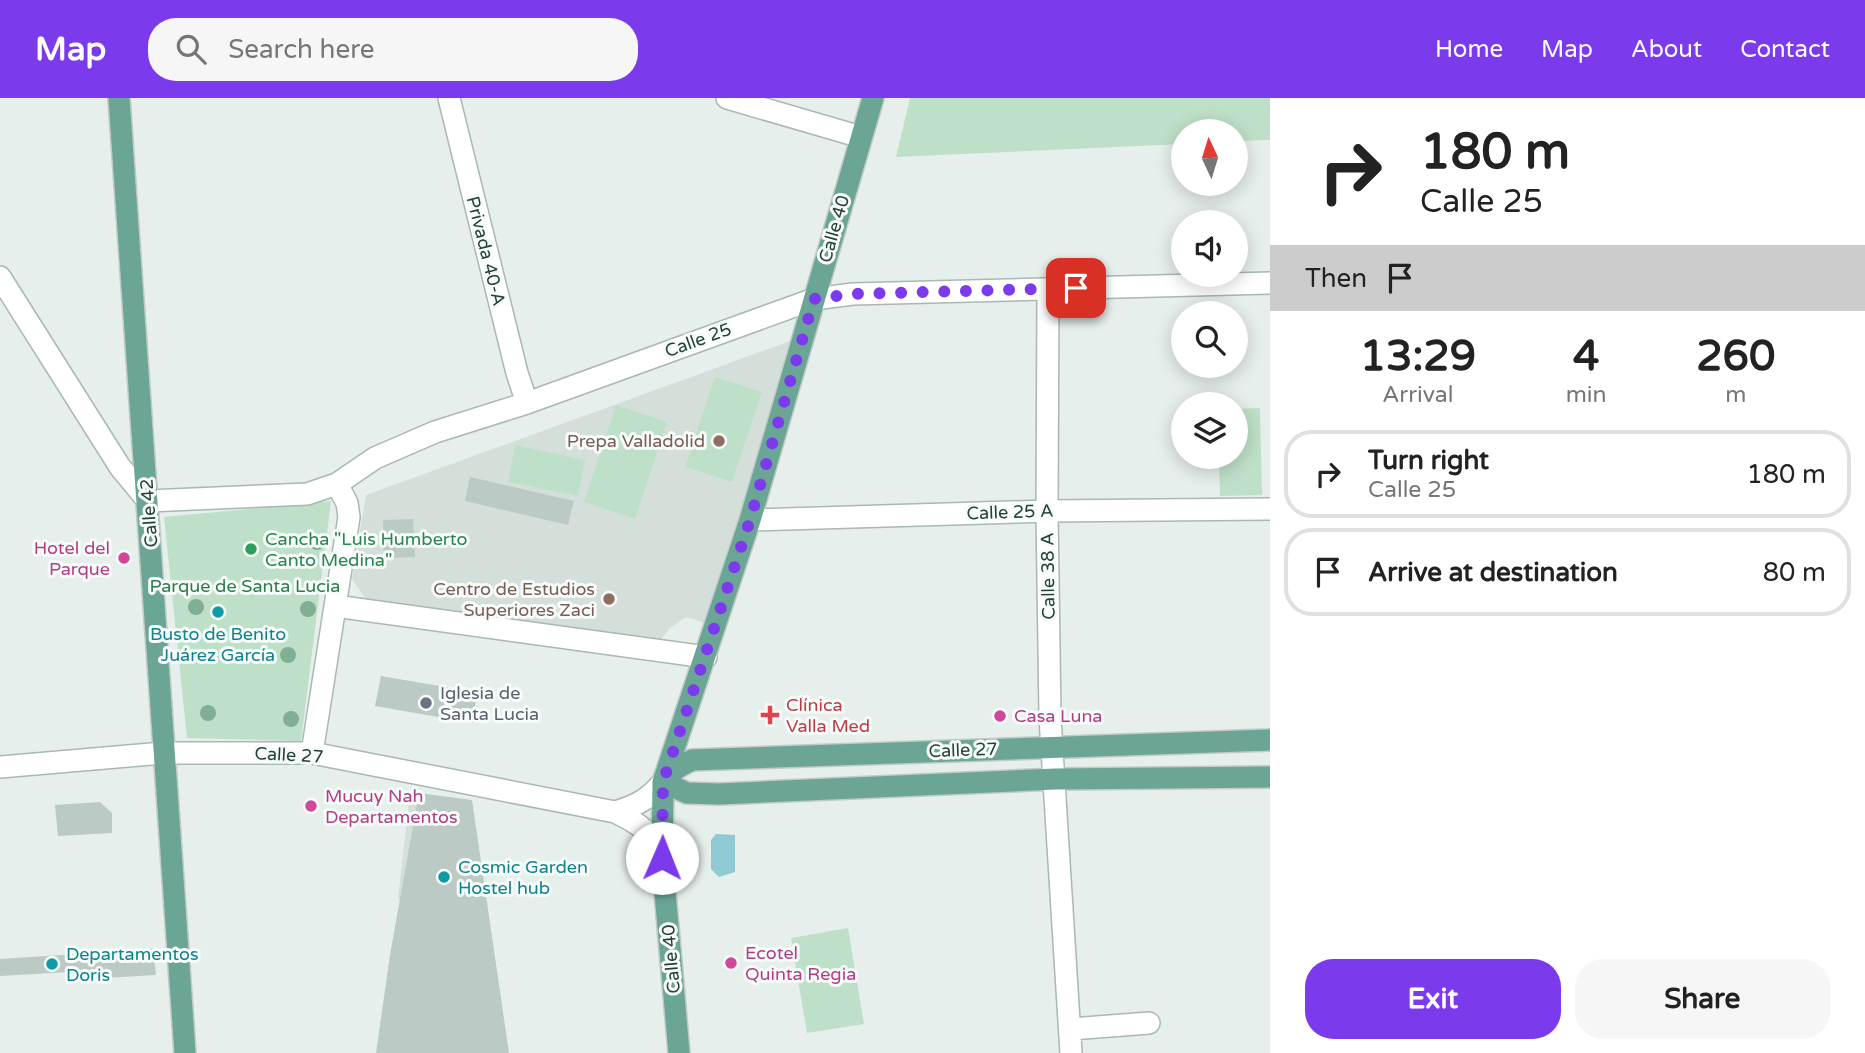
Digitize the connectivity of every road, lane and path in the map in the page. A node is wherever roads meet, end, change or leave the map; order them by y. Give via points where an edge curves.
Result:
1 (119, 98) edge
2 (449, 98) edge
3 (727, 98) edge
4 (873, 98) edge
5 (861, 137) junction
6 (0, 277) edge
7 (1270, 283) edge
8 (1048, 289) junction
9 (814, 299) junction
10 (527, 403) junction
11 (337, 485) junction
12 (148, 500) junction
13 (1270, 509) edge
14 (1047, 511) junction
15 (750, 520) junction
16 (335, 606) junction
17 (706, 657) junction
18 (1270, 740) edge
19 (1054, 746) junction
20 (163, 753) junction
21 (312, 753) junction
22 (0, 766) edge
23 (1270, 777) edge
24 (1055, 779) junction
25 (663, 782) junction
26 (615, 812) junction
27 (662, 858) junction
28 (1149, 1023) dead end
29 (1070, 1029) junction
30 (185, 1053) edge
31 (679, 1053) edge
32 (1071, 1053) edge

1 - 12 main road, Calle 42
2 - 10 street, Privada 40-A
3 - 5 street
4 - 5 main road, Calle 40
5 - 9 main road, Calle 40
6 - 12 street via 120,467
7 - 8 street, Calle 25
8 - 9 street, Calle 25
8 - 14 street, Calle 38 A
9 - 10 street, Calle 25
9 - 15 main road, Calle 40
10 - 11 street, Calle 25 via 435,432 375,458
11 - 12 street, Calle 25 via 307,494
11 - 16 street via 349,517
12 - 20 main road, Calle 42
13 - 14 street, Calle 25 A
14 - 15 street, Calle 25 A
14 - 19 street, Calle 38 A
15 - 17 main road, Calle 40
16 - 17 street
16 - 21 street
17 - 25 main road, Calle 40
18 - 19 main road, Calle 27
19 - 24 street, Calle 38 A
19 - 25 main road, Calle 27 via 692,760
20 - 21 street, Calle 27
20 - 22 street, Calle 27
20 - 30 main road, Calle 42
21 - 26 street, Calle 27
23 - 24 main road, Calle 27
24 - 25 main road, Calle 27 via 719,794 687,793
24 - 29 street, Calle 38 A
25 - 26 street, Calle 27 via 638,806
25 - 27 main road, Calle 40
26 - 27 street, Calle 27 via 640,824 652,836
27 - 31 main road, Calle 40
28 - 29 street
29 - 32 street, Calle 38 A

